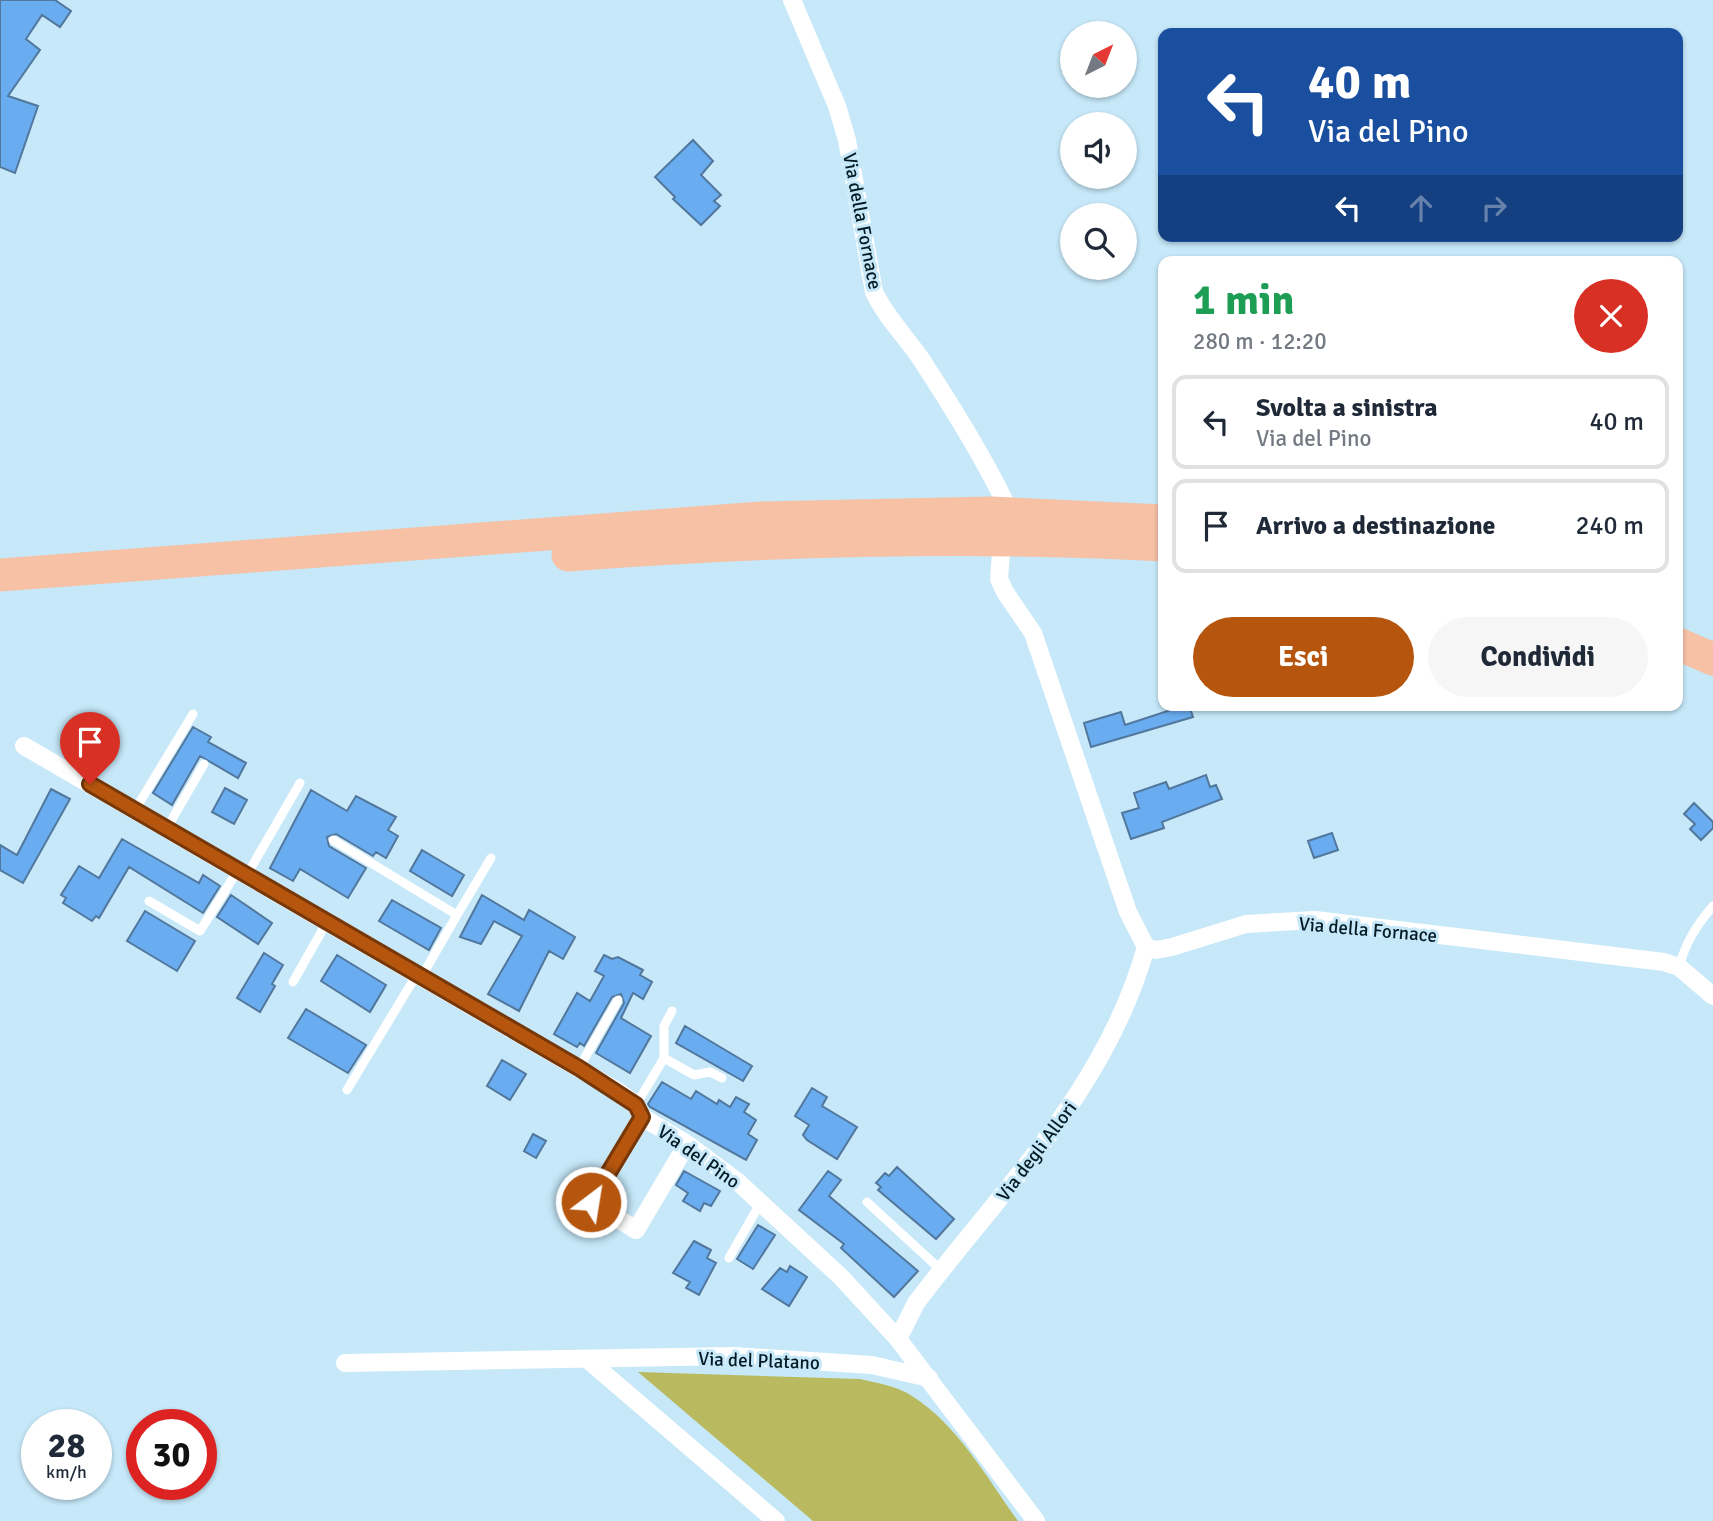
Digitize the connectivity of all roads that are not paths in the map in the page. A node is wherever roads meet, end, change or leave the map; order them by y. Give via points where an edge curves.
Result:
1 (792, 0) edge
2 (1004, 500) dead end
3 (1158, 522) edge
4 (927, 525) junction
5 (1067, 527) junction
6 (1158, 544) edge
7 (1002, 553) dead end
8 (0, 575) edge
9 (0, 598) edge
10 (1683, 646) edge
11 (1713, 659) edge
12 (1683, 670) edge
13 (1713, 682) edge
14 (193, 714) dead end
15 (24, 746) dead end
16 (204, 764) dead end
17 (300, 783) dead end
18 (135, 810) junction
19 (167, 828) junction
20 (333, 840) dead end
21 (491, 858) dead end
22 (242, 873) junction
23 (149, 901) dead end
24 (1713, 906) edge
25 (457, 915) junction
26 (327, 922) junction
27 (1146, 947) junction
28 (1679, 967) junction
29 (419, 975) junction
30 (293, 982) dead end
31 (1713, 996) edge
32 (618, 1000) dead end
33 (672, 1011) dead end
34 (664, 1058) junction
35 (579, 1068) junction
36 (722, 1078) dead end
37 (347, 1090) dead end
38 (639, 1111) junction
39 (687, 1144) junction
40 (761, 1202) junction
41 (867, 1202) dead end
42 (729, 1258) dead end
43 (942, 1270) junction
44 (898, 1339) junction
45 (587, 1359) junction
46 (345, 1363) dead end
47 (929, 1378) junction
48 (776, 1521) edge
49 (1036, 1521) edge

1 - 2 street, Via della Fornace via 848,140 874,292 957,416
3 - 5 highway
4 - 5 highway
4 - 8 highway via 710,521
4 - 9 highway
5 - 6 highway
7 - 27 street via 999,579 1033,633 1128,912
10 - 11 highway
12 - 13 highway
14 - 18 lane
15 - 18 street, Via del Pino
16 - 19 lane
17 - 22 lane
18 - 19 street, Via del Pino
19 - 22 street, Via del Pino
20 - 25 lane
21 - 25 lane
22 - 23 lane via 200,931
22 - 26 street, Via del Pino
24 - 28 lane via 1686,944
25 - 29 lane
26 - 29 street, Via del Pino
26 - 30 lane
27 - 28 street, Via della Fornace via 1172,947 1246,924 1315,920
27 - 43 street, Via degli Allori via 1122,1019 1082,1091
28 - 31 street, Via della Fornace
29 - 35 street, Via del Pino
29 - 37 lane
32 - 35 lane
33 - 34 lane via 664,1026
34 - 36 lane via 694,1075 710,1072
34 - 38 lane
35 - 38 street, Via del Pino
38 - 39 street, Via del Pino
38 - 39 street via 591,1202 636,1230
39 - 40 street, Via del Pino
40 - 42 lane
40 - 44 street, Via del Pino via 840,1276
41 - 43 lane
43 - 44 street, Via degli Allori via 916,1303
44 - 47 street, Via del Pino
45 - 46 street, Via del Platano
45 - 47 street, Via del Platano via 733,1356 872,1365
45 - 48 street
47 - 49 street, Via del Pino

